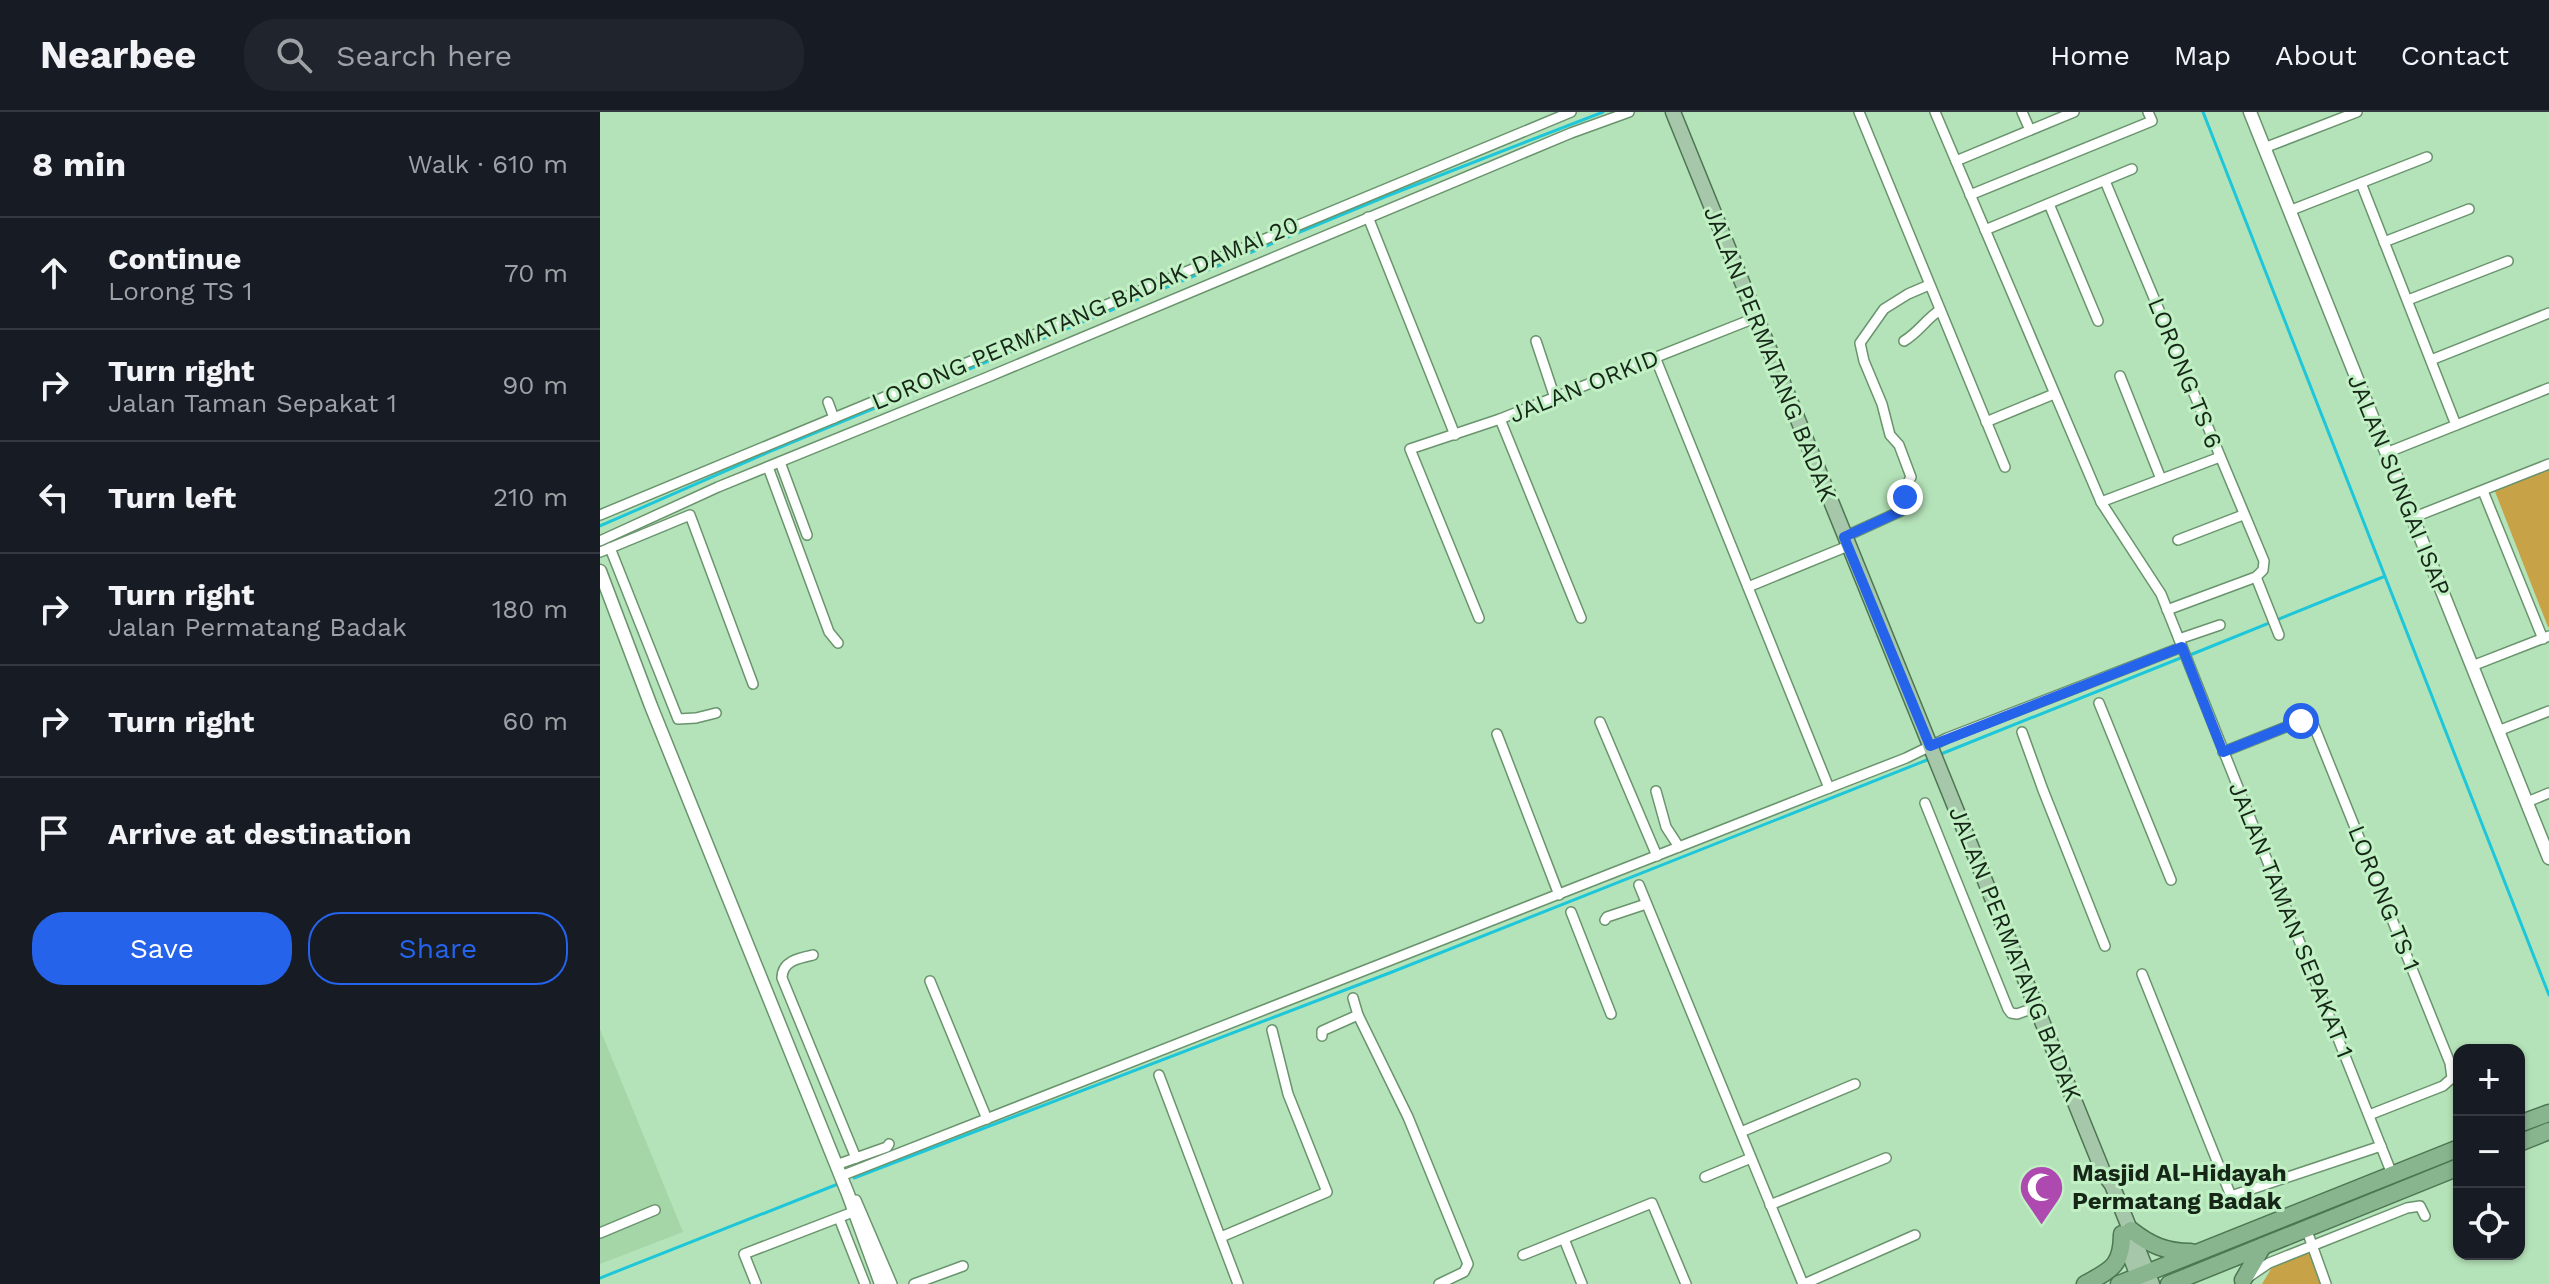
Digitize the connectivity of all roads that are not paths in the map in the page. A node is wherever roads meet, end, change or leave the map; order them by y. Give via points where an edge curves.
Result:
1 (1571, 112) edge
2 (1629, 112) edge
3 (1673, 112) edge
4 (1859, 112) edge
5 (1935, 112) edge
6 (2022, 112) edge
7 (2074, 112) edge
8 (2148, 112) edge
9 (2250, 112) edge
10 (2357, 112) edge
11 (2030, 130) junction
12 (2264, 148) junction
13 (2427, 157) dead end
14 (1956, 161) junction
15 (2132, 169) dead end
16 (2105, 181) junction
17 (2361, 183) junction
18 (1970, 195) junction
19 (2049, 204) junction
20 (2469, 209) dead end
21 (2289, 211) junction
22 (1368, 217) junction
23 (1985, 230) junction
24 (2384, 242) junction
25 (2508, 261) dead end
26 (1929, 285) junction
27 (2408, 300) junction
28 (1940, 310) junction
29 (2549, 313) edge
30 (1755, 318) junction
31 (2098, 321) dead end
32 (1536, 341) dead end
33 (1904, 341) dead end
34 (1655, 357) junction
35 (2431, 360) junction
36 (2120, 376) dead end
37 (2549, 388) edge
38 (2054, 394) junction
39 (1555, 398) junction
40 (828, 402) dead end
41 (834, 418) junction
42 (1500, 419) junction
43 (1986, 422) junction
44 (2456, 425) junction
45 (1455, 435) junction
46 (2386, 453) junction
47 (2220, 457) junction
48 (780, 462) junction
49 (2549, 464) edge
50 (768, 467) junction
51 (2005, 467) dead end
52 (2161, 479) junction
53 (2483, 491) junction
54 (2101, 502) junction
55 (600, 515) edge
56 (2243, 515) junction
57 (2412, 518) junction
58 (807, 535) dead end
59 (2178, 540) dead end
60 (600, 541) edge
61 (1846, 542) junction
62 (605, 550) edge
63 (600, 571) edge
64 (2256, 577) junction
65 (1748, 587) junction
66 (2167, 610) junction
67 (1479, 618) dead end
68 (1581, 618) dead end
69 (2220, 625) dead end
70 (2278, 631) dead end
71 (2546, 638) edge
72 (838, 643) dead end
73 (2181, 646) junction
74 (2472, 666) junction
75 (753, 684) dead end
76 (2099, 703) dead end
77 (2549, 711) edge
78 (716, 713) dead end
79 (1600, 722) dead end
80 (2498, 731) junction
81 (2022, 732) dead end
82 (1497, 734) dead end
83 (1930, 746) junction
84 (2223, 752) junction
85 (1829, 788) junction
86 (1656, 791) dead end
87 (2548, 795) edge
88 (2527, 802) junction
89 (1925, 803) dead end
90 (1679, 847) junction
91 (1657, 856) junction
92 (2549, 858) edge
93 (2171, 880) dead end
94 (1639, 885) dead end
95 (1559, 895) junction
96 (1646, 904) junction
97 (1571, 912) dead end
98 (1605, 920) dead end
99 (2105, 946) dead end
100 (813, 955) dead end
101 (2142, 974) dead end
102 (930, 981) dead end
103 (1353, 998) dead end
104 (2037, 1007) junction
105 (1611, 1014) dead end
106 (1358, 1015) junction
107 (1272, 1030) dead end
108 (1322, 1036) dead end
109 (1159, 1075) dead end
110 (1855, 1084) dead end
111 (2549, 1113) edge
112 (2369, 1115) junction
113 (987, 1119) junction
114 (2525, 1122) edge
115 (2549, 1131) edge
116 (1741, 1132) junction
117 (2525, 1141) edge
118 (889, 1144) dead end
119 (2381, 1146) junction
120 (2453, 1150) edge
121 (856, 1158) junction
122 (1751, 1158) junction
123 (1886, 1158) dead end
124 (2453, 1169) edge
125 (839, 1170) junction
126 (2392, 1174) junction
127 (1705, 1177) dead end
128 (1770, 1205) junction
129 (854, 1206) junction
130 (655, 1210) dead end
131 (2425, 1216) dead end
132 (839, 1218) junction
133 (2306, 1228) junction
134 (2126, 1232) junction
135 (600, 1233) edge
136 (1915, 1235) dead end
137 (1221, 1237) junction
138 (1564, 1239) junction
139 (2312, 1245) junction
140 (2263, 1246) junction
141 (2200, 1252) junction
142 (1523, 1255) dead end
143 (963, 1266) dead end
144 (2144, 1279) edge
145 (2241, 1282) edge
146 (756, 1284) edge
147 (865, 1284) edge
148 (881, 1284) edge
149 (892, 1284) edge
150 (914, 1284) edge
151 (1238, 1284) edge
152 (1439, 1284) edge
153 (1582, 1284) edge
154 (1686, 1284) edge
155 (1804, 1284) edge
156 (2085, 1284) edge
157 (2119, 1284) edge
158 (2169, 1284) edge
159 (2326, 1284) edge

1 - 41 street, LORONG PERMATANG BADAK DAMAI 20
2 - 22 street
3 - 30 main road, JALAN PERMATANG BADAK
4 - 26 street
5 - 14 street
6 - 11 street
7 - 11 street
8 - 18 street via 2152,121
9 - 12 street, JALAN SUNGAI ISAP
10 - 12 street
11 - 14 street
12 - 21 street, JALAN SUNGAI ISAP
13 - 17 street
14 - 18 street
15 - 16 street
16 - 19 street
16 - 47 street, LORONG TS 6
17 - 21 street
17 - 24 street
18 - 23 street
19 - 23 street
19 - 31 street
20 - 24 street
21 - 46 street, JALAN SUNGAI ISAP
22 - 45 street
22 - 48 street
23 - 38 street
24 - 27 street
25 - 27 street
26 - 28 street
26 - 61 street via 1884,309 1859,346 1890,435 1911,477 1901,511
27 - 35 street
28 - 33 street
28 - 43 street
29 - 35 street
30 - 34 street, JALAN ORKID
30 - 61 main road, JALAN PERMATANG BADAK
32 - 39 street
34 - 39 street, JALAN ORKID
34 - 65 street
35 - 44 street
36 - 52 street
37 - 44 street
38 - 43 street
38 - 54 street
39 - 42 street, JALAN ORKID
40 - 41 street
41 - 55 street, LORONG PERMATANG BADAK DAMAI 20
42 - 45 street, JALAN ORKID
42 - 68 street
43 - 51 street
44 - 46 street
45 - 67 street, JALAN ORKID via 1410,449
46 - 57 street, JALAN SUNGAI ISAP
47 - 52 street
47 - 56 street, LORONG TS 6
48 - 50 street
48 - 58 street
49 - 53 street
50 - 60 street
50 - 72 street via 829,632
52 - 54 street
53 - 57 street
53 - 71 street
54 - 66 street
56 - 59 street
56 - 64 street, LORONG TS 6 via 2264,566
57 - 74 street, JALAN SUNGAI ISAP
61 - 65 street
61 - 83 main road, JALAN PERMATANG BADAK
62 - 75 street via 690,515
62 - 78 street via 678,719
63 - 125 street
64 - 66 street
64 - 70 street
65 - 85 street
66 - 73 street
69 - 73 street
71 - 74 street
73 - 83 street
73 - 84 street, JALAN TAMAN SEPAKAT 1
74 - 80 street, JALAN SUNGAI ISAP
76 - 93 street
77 - 80 street
79 - 91 street
80 - 88 street, JALAN SUNGAI ISAP
81 - 99 street
82 - 95 street
83 - 85 street
83 - 104 main road, JALAN PERMATANG BADAK
84 - 112 street, JALAN TAMAN SEPAKAT 1
84 - 112 street, LORONG TS 1 via 2301,721 2314,726 2450,1063 2452,1078 2443,1086
85 - 90 street
86 - 90 street via 1666,827
87 - 88 street
88 - 92 street, JALAN SUNGAI ISAP
89 - 104 street via 2008,1009 2017,1014
90 - 91 street
91 - 95 street
94 - 96 street
95 - 113 street
96 - 98 street
96 - 116 street
97 - 105 street
100 - 121 street via 788,963 782,978
101 - 119 street via 2231,1196
102 - 113 street
103 - 106 street
104 - 134 main road, JALAN PERMATANG BADAK via 2112,1185
106 - 108 street via 1322,1031
106 - 152 street via 1408,1117 1468,1264 1464,1272
107 - 137 street via 1288,1094 1327,1192
109 - 137 street
110 - 116 street
111 - 114 highway
112 - 119 street, JALAN TAMAN SEPAKAT 1
113 - 125 street
115 - 117 highway
116 - 122 street
118 - 121 street
119 - 126 street, JALAN TAMAN SEPAKAT 1
120 - 126 highway
121 - 125 street
122 - 127 street
122 - 128 street
123 - 128 street
124 - 133 highway
125 - 129 street
126 - 141 highway
128 - 155 street
129 - 132 street
129 - 148 street
129 - 149 street
130 - 135 street
131 - 139 street via 2420,1206 2407,1208
132 - 146 street via 744,1254
132 - 147 street
133 - 139 street
133 - 140 highway
134 - 141 highway via 2162,1249
134 - 144 main road, JALAN PERMATANG BADAK
134 - 156 highway via 2118,1260
136 - 155 street
137 - 151 street
138 - 142 street
138 - 153 street
138 - 154 street via 1652,1203
139 - 145 street
139 - 159 street
140 - 145 highway
140 - 158 highway
141 - 144 highway
143 - 150 street
144 - 157 highway

